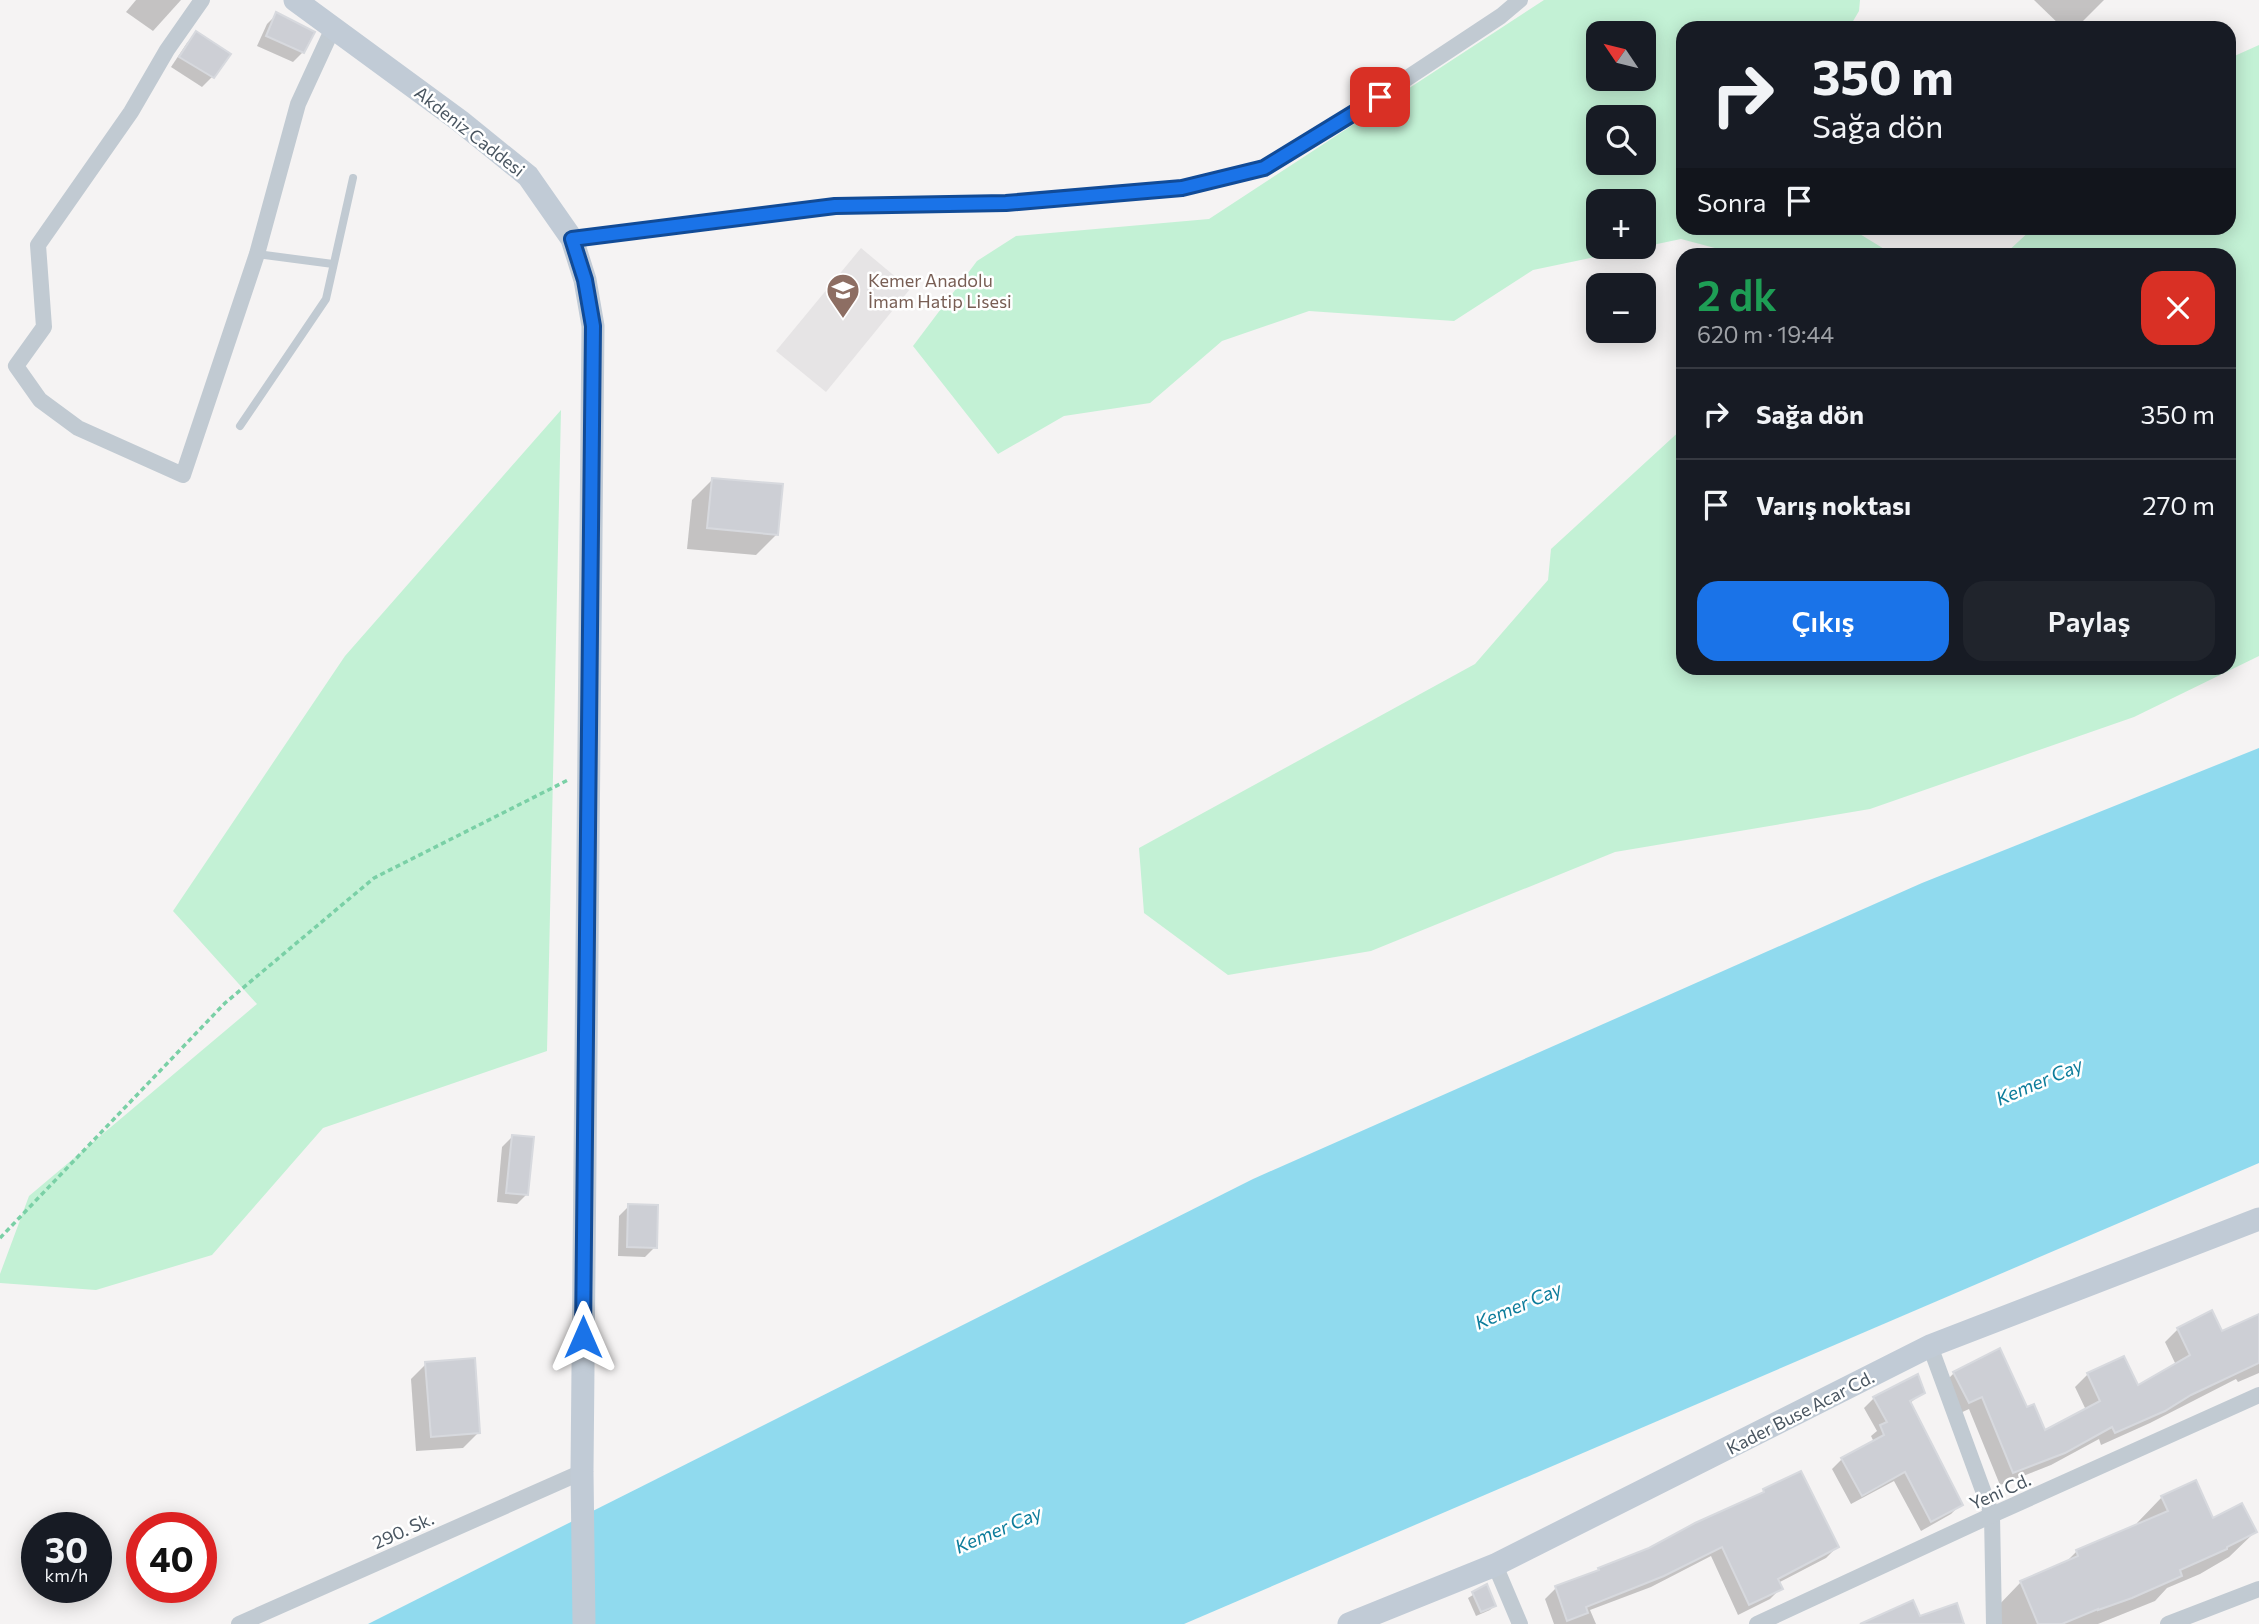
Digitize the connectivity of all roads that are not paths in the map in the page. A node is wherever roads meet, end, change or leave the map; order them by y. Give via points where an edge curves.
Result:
1 (202, 0) edge
2 (295, 0) edge
3 (1520, 0) edge
4 (333, 28) junction
5 (352, 178) dead end
6 (572, 239) junction
7 (257, 254) junction
8 (333, 264) junction
9 (240, 426) dead end
10 (2259, 1219) edge
11 (1930, 1346) junction
12 (2259, 1395) edge
13 (582, 1472) junction
14 (1992, 1515) junction
15 (1495, 1564) junction
16 (2259, 1589) edge
17 (239, 1624) edge
18 (584, 1624) edge
19 (1349, 1624) edge
20 (1520, 1624) edge
21 (1757, 1624) edge
22 (1994, 1624) edge
23 (2169, 1624) edge

1 - 7 street via 38,245 44,327 16,366 40,400 78,428 183,475
2 - 4 street, Akdeniz Caddesi
3 - 6 street via 1359,110 1264,168 1182,188 1006,203 835,206
4 - 6 street, Akdeniz Caddesi via 528,176
4 - 7 street via 298,104
5 - 8 lane
6 - 13 street, Akdeniz Caddesi via 593,326
7 - 8 lane
8 - 9 lane via 330,288 318,313
10 - 11 street, Kader Buse Acar Cd.
11 - 14 street
11 - 15 street, Kader Buse Acar Cd.
12 - 14 street, Yeni Cd.
13 - 17 street, 290. Sk.
13 - 18 street, Akdeniz Caddesi
14 - 21 street, Yeni Cd.
14 - 22 street
15 - 19 street, Kader Buse Acar Cd.
15 - 20 street
16 - 23 street

